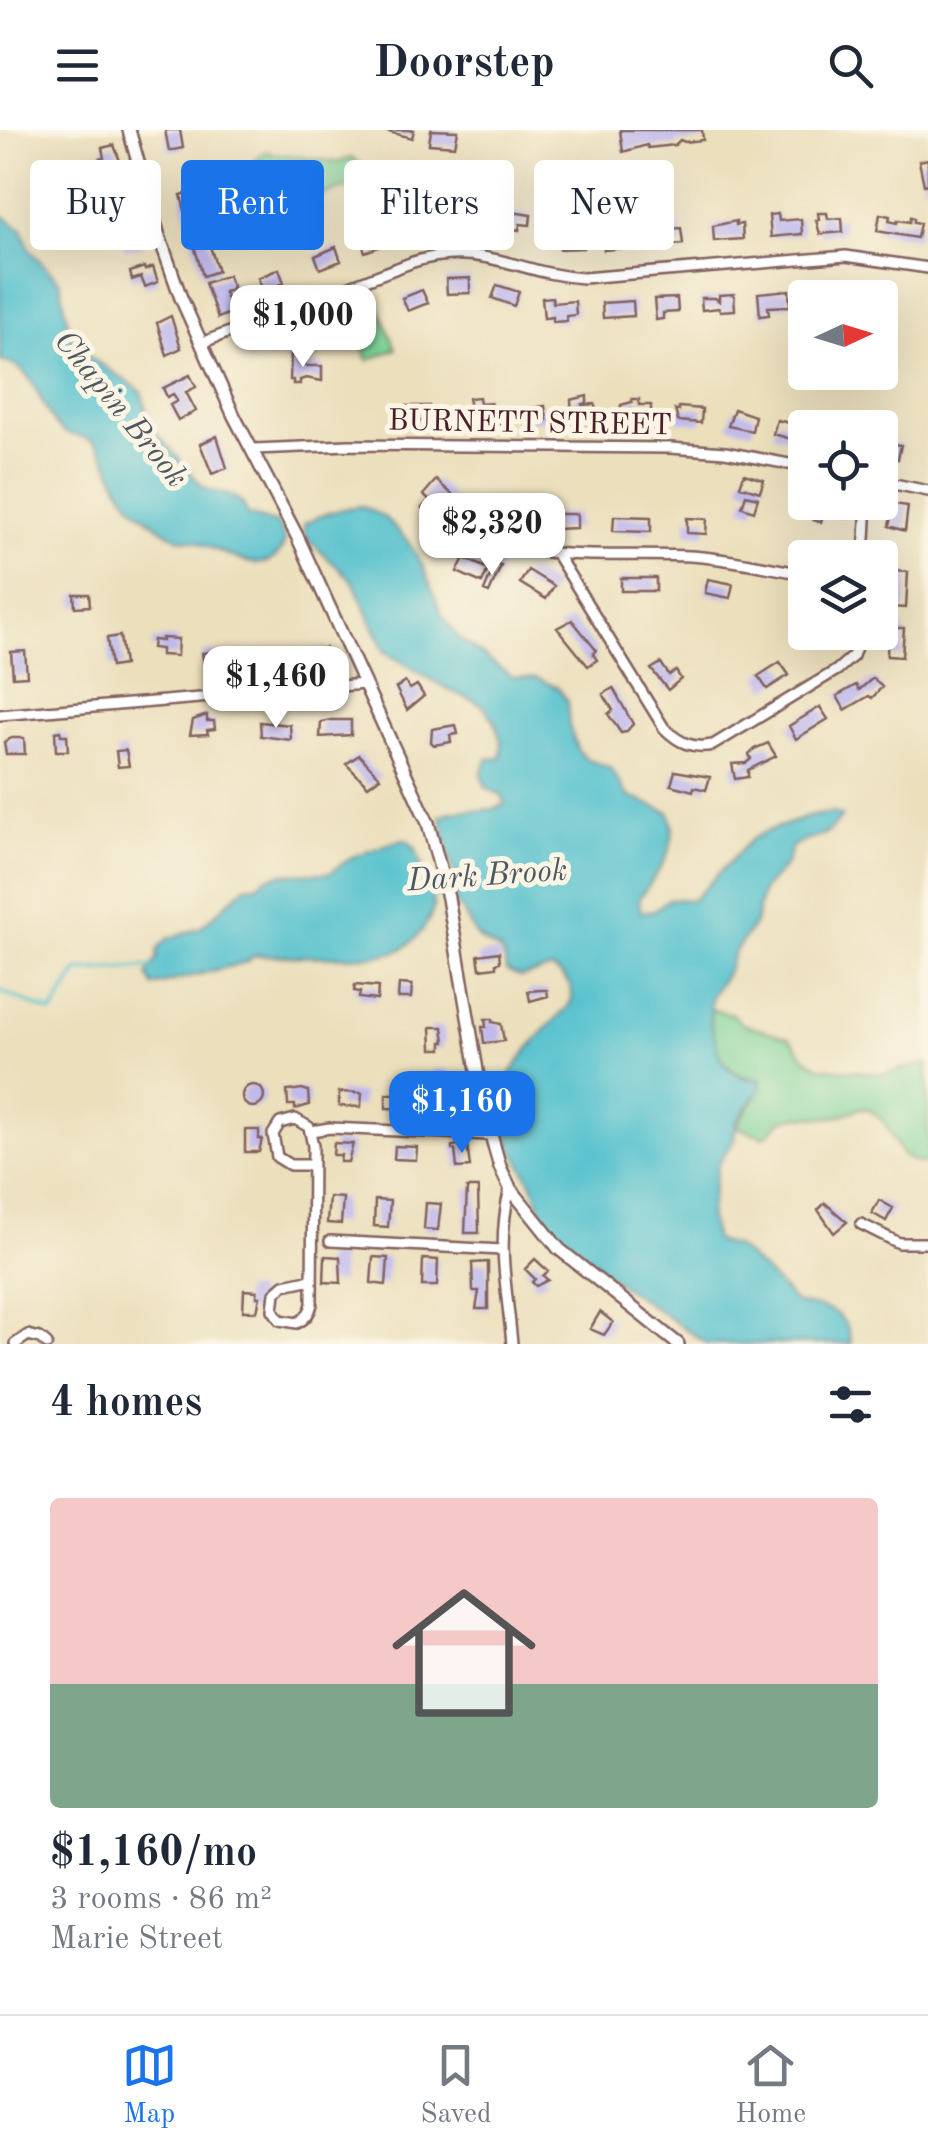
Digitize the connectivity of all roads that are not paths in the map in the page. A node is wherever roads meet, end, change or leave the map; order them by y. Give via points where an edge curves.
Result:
1 (129, 130) edge
2 (928, 268) edge
3 (201, 343) junction
4 (254, 449) junction
5 (788, 464) edge
6 (898, 485) edge
7 (928, 491) edge
8 (443, 513) dead end
9 (556, 553) junction
10 (788, 571) edge
11 (855, 650) edge
12 (364, 684) junction
13 (0, 716) edge
14 (311, 1131) junction
15 (489, 1135) junction
16 (313, 1165) junction
17 (510, 1188) junction
18 (860, 1224) dead end
19 (330, 1241) dead end
20 (928, 1243) edge
21 (502, 1250) junction
22 (312, 1279) junction
23 (15, 1344) edge
24 (47, 1344) edge
25 (512, 1344) edge
26 (678, 1344) edge

1 - 3 street via 170,270
2 - 3 street via 846,256 583,278 501,258 445,254
3 - 4 street
4 - 5 street, BURNETT STREET via 670,448
4 - 12 street
6 - 7 street
8 - 9 street via 481,538
9 - 10 street via 699,557
9 - 11 street via 664,728 684,744 714,745 837,670
12 - 13 street
12 - 15 street via 425,814 447,893
14 - 15 street
14 - 16 street
14 - 16 street via 287,1120 275,1130 273,1145 283,1162
15 - 17 street
16 - 22 street
17 - 21 street
17 - 26 street via 560,1250
18 - 20 street via 900,1243
19 - 21 street
21 - 25 street
22 - 22 street via 308,1316 293,1324 280,1320 272,1310 274,1293
23 - 24 street via 32,1335

